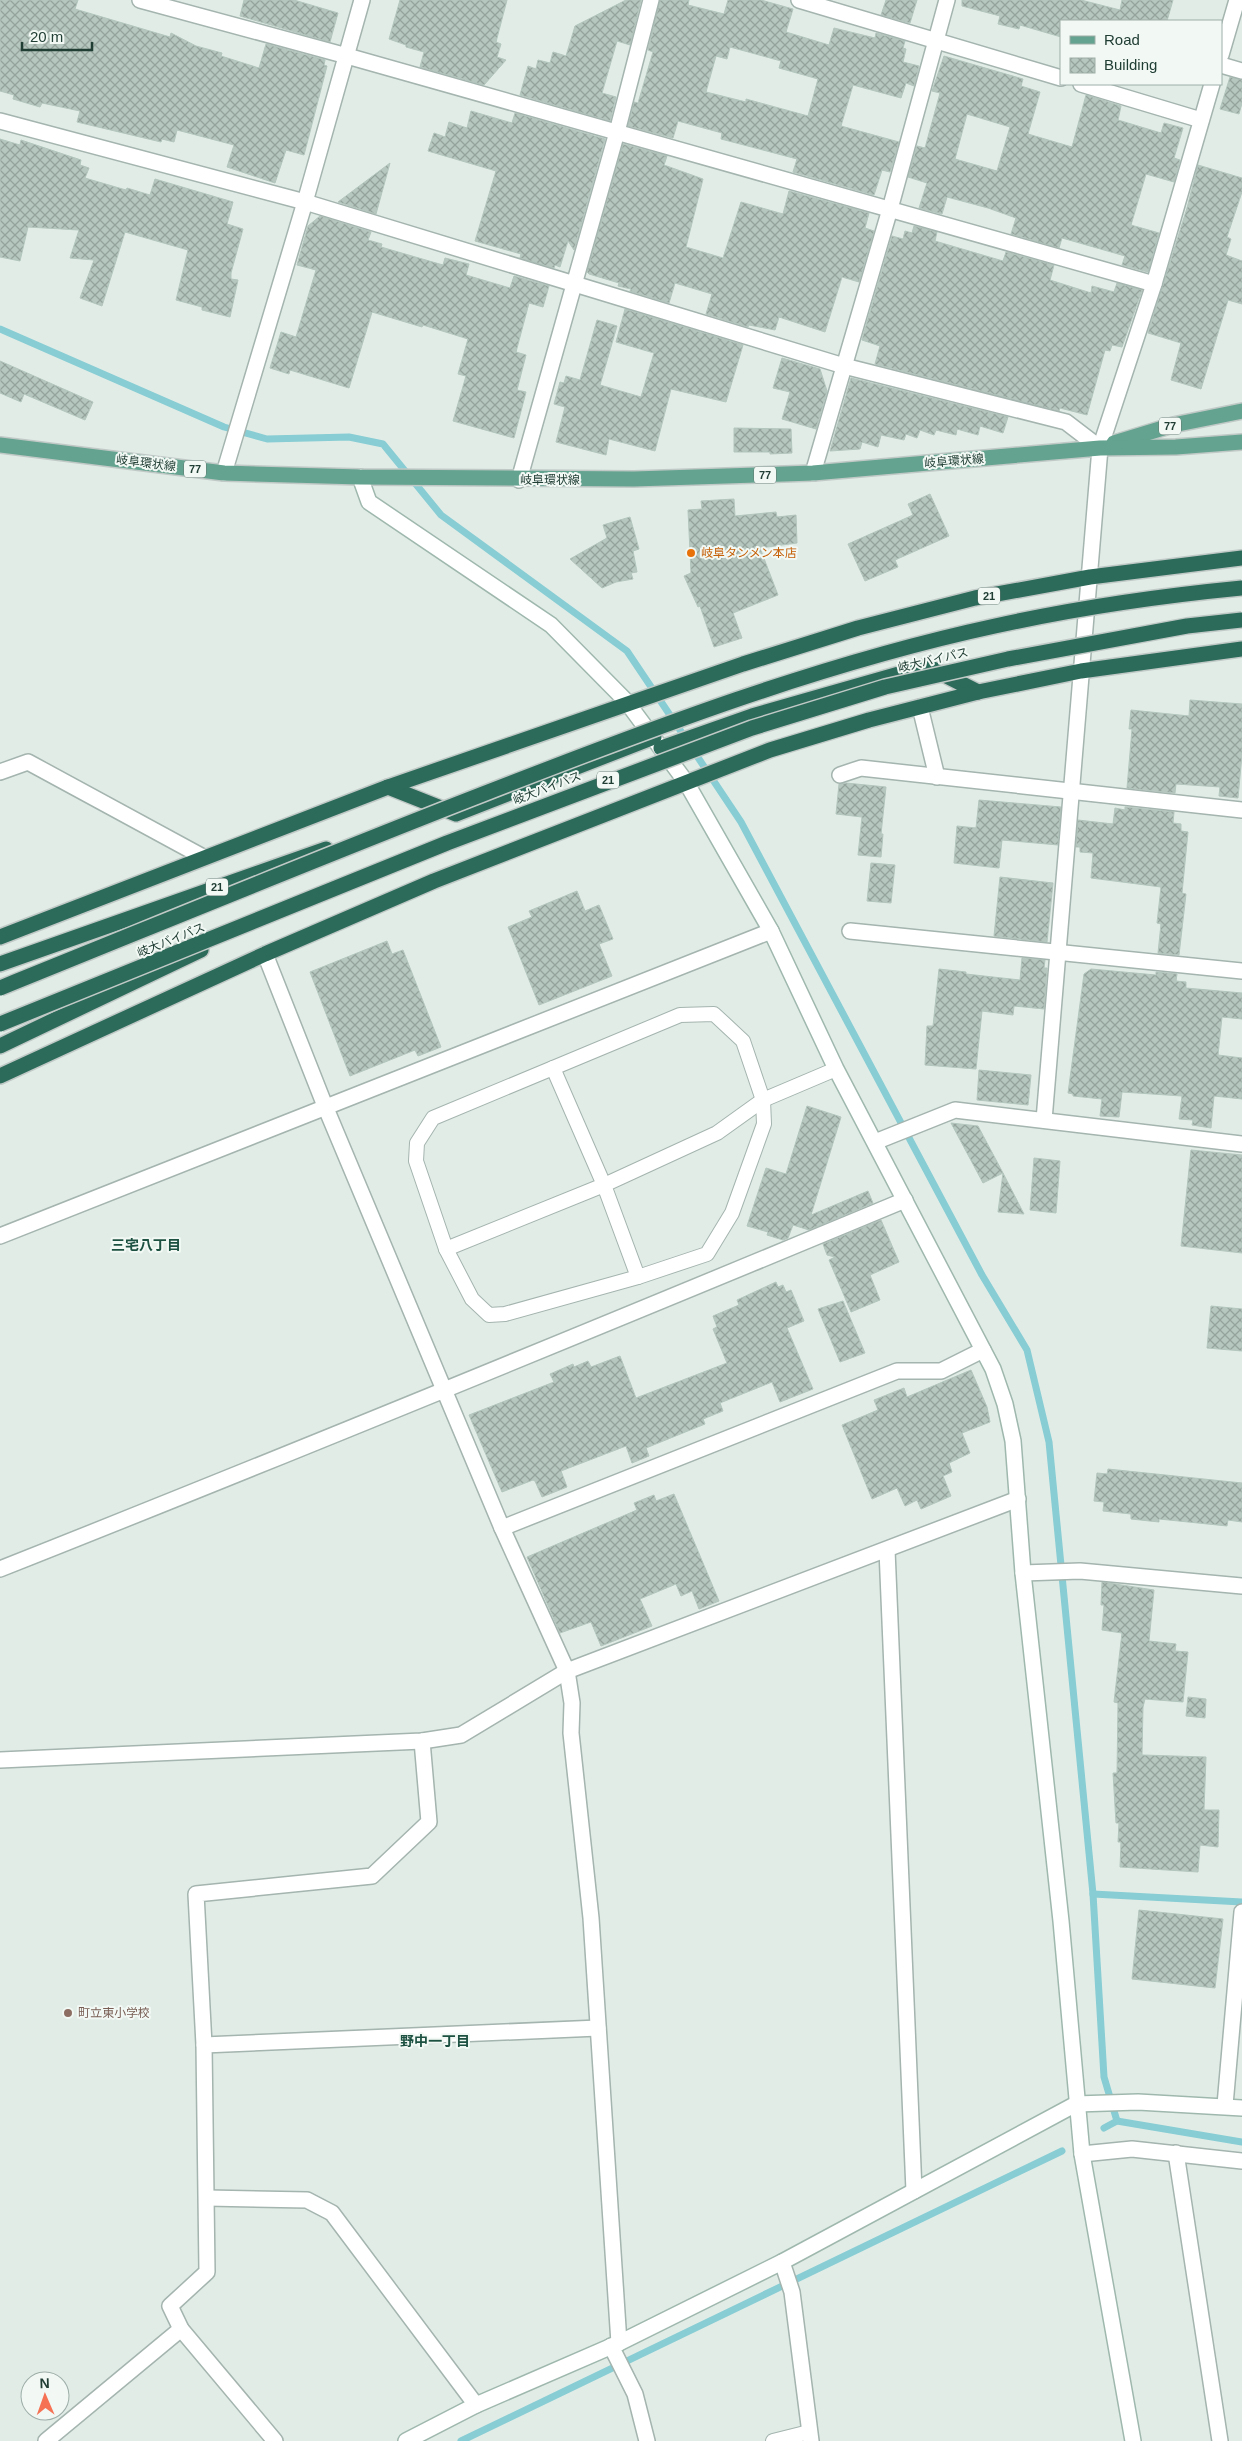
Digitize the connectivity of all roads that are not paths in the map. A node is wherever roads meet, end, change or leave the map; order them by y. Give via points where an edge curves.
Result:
1 (140, 0) edge
2 (362, 0) edge
3 (651, 0) edge
4 (799, 0) edge
5 (947, 0) edge
6 (1237, 0) edge
7 (936, 40) junction
8 (1222, 52) edge
9 (347, 56) junction
10 (1222, 65) edge
11 (1242, 71) edge
12 (1060, 78) edge
13 (1084, 85) edge
14 (1212, 85) edge
15 (1201, 120) junction
16 (0, 121) edge
17 (617, 132) junction
18 (305, 202) junction
19 (890, 209) junction
20 (574, 284) junction
21 (1154, 284) junction
22 (844, 366) junction
23 (1242, 411) edge
24 (1242, 442) edge
25 (0, 445) edge
26 (1100, 448) junction
27 (224, 473) junction
28 (813, 473) junction
29 (360, 477) junction
30 (518, 480) junction
31 (1242, 554) edge
32 (1242, 558) edge
33 (1220, 560) junction
34 (1090, 577) junction
35 (1242, 588) edge
36 (1242, 620) edge
37 (1242, 649) edge
38 (1081, 670) junction
39 (978, 692) junction
40 (630, 705) junction
41 (920, 707) junction
42 (658, 743) junction
43 (0, 772) edge
44 (840, 775) dead end
45 (937, 777) junction
46 (686, 782) junction
47 (388, 787) junction
48 (1072, 793) junction
49 (1242, 810) edge
50 (434, 813) junction
51 (203, 857) junction
52 (270, 916) junction
53 (850, 931) dead end
54 (771, 932) junction
55 (0, 937) edge
56 (1059, 952) junction
57 (265, 954) junction
58 (0, 964) edge
59 (1242, 971) edge
60 (0, 988) edge
61 (0, 1024) edge
62 (0, 1046) edge
63 (553, 1068) junction
64 (836, 1069) junction
65 (0, 1076) edge
66 (764, 1100) junction
67 (325, 1106) junction
68 (1044, 1120) junction
69 (876, 1142) junction
70 (1242, 1144) edge
71 (604, 1185) junction
72 (905, 1200) junction
73 (0, 1236) edge
74 (446, 1249) junction
75 (638, 1277) junction
76 (983, 1350) junction
77 (445, 1391) junction
78 (1018, 1499) junction
79 (502, 1528) junction
80 (887, 1550) junction
81 (0, 1569) edge
82 (1023, 1573) junction
83 (1242, 1586) edge
84 (568, 1672) junction
85 (422, 1740) junction
86 (0, 1760) edge
87 (1242, 1912) edge
88 (1242, 1918) edge
89 (598, 2028) junction
90 (204, 2045) junction
91 (1076, 2104) junction
92 (1225, 2105) junction
93 (1242, 2108) edge
94 (1082, 2154) junction
95 (1176, 2154) junction
96 (1242, 2161) edge
97 (914, 2191) junction
98 (207, 2198) junction
99 (783, 2267) junction
100 (181, 2329) junction
101 (617, 2354) junction
102 (476, 2405) junction
103 (810, 2436) edge
104 (46, 2441) edge
105 (276, 2441) edge
106 (406, 2441) edge
107 (647, 2441) edge
108 (773, 2441) edge
109 (1133, 2441) edge
110 (1220, 2441) edge

1 - 9 street
2 - 9 street
3 - 17 street
4 - 7 street
5 - 7 street
6 - 8 street
7 - 12 street
7 - 19 street
9 - 17 street
9 - 18 street
10 - 11 street
13 - 15 street
14 - 15 street
15 - 21 street
16 - 18 street
17 - 19 street
17 - 20 street
18 - 20 street
18 - 27 street
19 - 21 street
19 - 22 street
20 - 22 street
20 - 30 street
21 - 26 street
22 - 26 street via 1066,422
22 - 28 street
23 - 26 main road, 岐阜環状線 / 77 via 1146,432
24 - 26 main road, 岐阜環状線 / 77
25 - 27 main road, 岐阜環状線 / 77
26 - 28 main road, 岐阜環状線 / 77
26 - 34 street
27 - 29 main road, 岐阜環状線 / 77
28 - 30 main road, 岐阜環状線 / 77
29 - 30 main road, 岐阜環状線 / 77
29 - 40 street via 368,502 551,625
31 - 33 main road
32 - 33 highway, 21
33 - 34 highway, 21
34 - 38 street
34 - 40 highway, 21 via 975,598 858,628 742,664
35 - 50 highway, 岐大バイパス / 21, bridge via 1091,606 992,626 871,657 737,699
36 - 52 highway, 岐大バイパス / 21, bridge via 1098,640 885,687 752,728 617,777
37 - 38 highway, 21
38 - 39 highway, 21
38 - 48 street
39 - 41 highway, 21
39 - 42 highway via 926,666
40 - 42 street
40 - 47 highway, 21
41 - 45 street
41 - 46 highway, 21 via 770,750
42 - 46 street
42 - 47 highway via 456,814
43 - 51 street via 28,762
44 - 45 street via 861,768
45 - 48 street
46 - 54 street
46 - 57 highway, 21 via 434,881
47 - 51 highway, 21
48 - 49 street
48 - 56 street
50 - 58 highway, 21, bridge
50 - 60 highway, 岐大バイパス / 21, bridge
51 - 55 highway, 21
52 - 61 highway, 岐大バイパス / 21, bridge
52 - 62 highway, 21, bridge
53 - 56 street
54 - 64 street
54 - 67 street
56 - 59 street
56 - 68 street
57 - 65 highway, 21
57 - 67 street
63 - 66 lane via 680,1015 714,1014 743,1041
63 - 71 lane
63 - 74 lane via 433,1118 417,1143 416,1161
64 - 66 lane
64 - 69 street
66 - 71 lane via 717,1133
66 - 75 lane via 764,1124 732,1213 707,1254
67 - 73 street
67 - 77 street
68 - 69 street via 955,1110
68 - 70 street
69 - 72 street
71 - 74 lane
71 - 75 lane
72 - 76 street
72 - 77 street
74 - 75 lane via 472,1299 489,1315 504,1314
76 - 78 street via 1005,1404 1013,1441
76 - 79 street via 941,1371 897,1371
77 - 79 street
77 - 81 street
78 - 80 street
78 - 82 street
79 - 84 street
80 - 84 street
80 - 97 street
82 - 83 street via 1077,1571
82 - 91 street via 1061,1921
84 - 85 street via 461,1735
84 - 89 street
85 - 86 street
85 - 90 street via 429,1822 372,1876 196,1894
87 - 88 street
88 - 92 street
89 - 90 street
89 - 101 street
90 - 98 street
91 - 92 street
91 - 94 street
91 - 97 street
92 - 93 street
94 - 95 street via 1132,2149
94 - 109 street
95 - 96 street
95 - 110 street
97 - 99 street
98 - 100 street via 207,2272 170,2306
98 - 102 street via 307,2200 332,2213
99 - 101 street
99 - 103 street via 792,2292
100 - 104 street
100 - 105 street
101 - 102 street
101 - 107 street via 635,2394
102 - 106 street
103 - 108 lane

